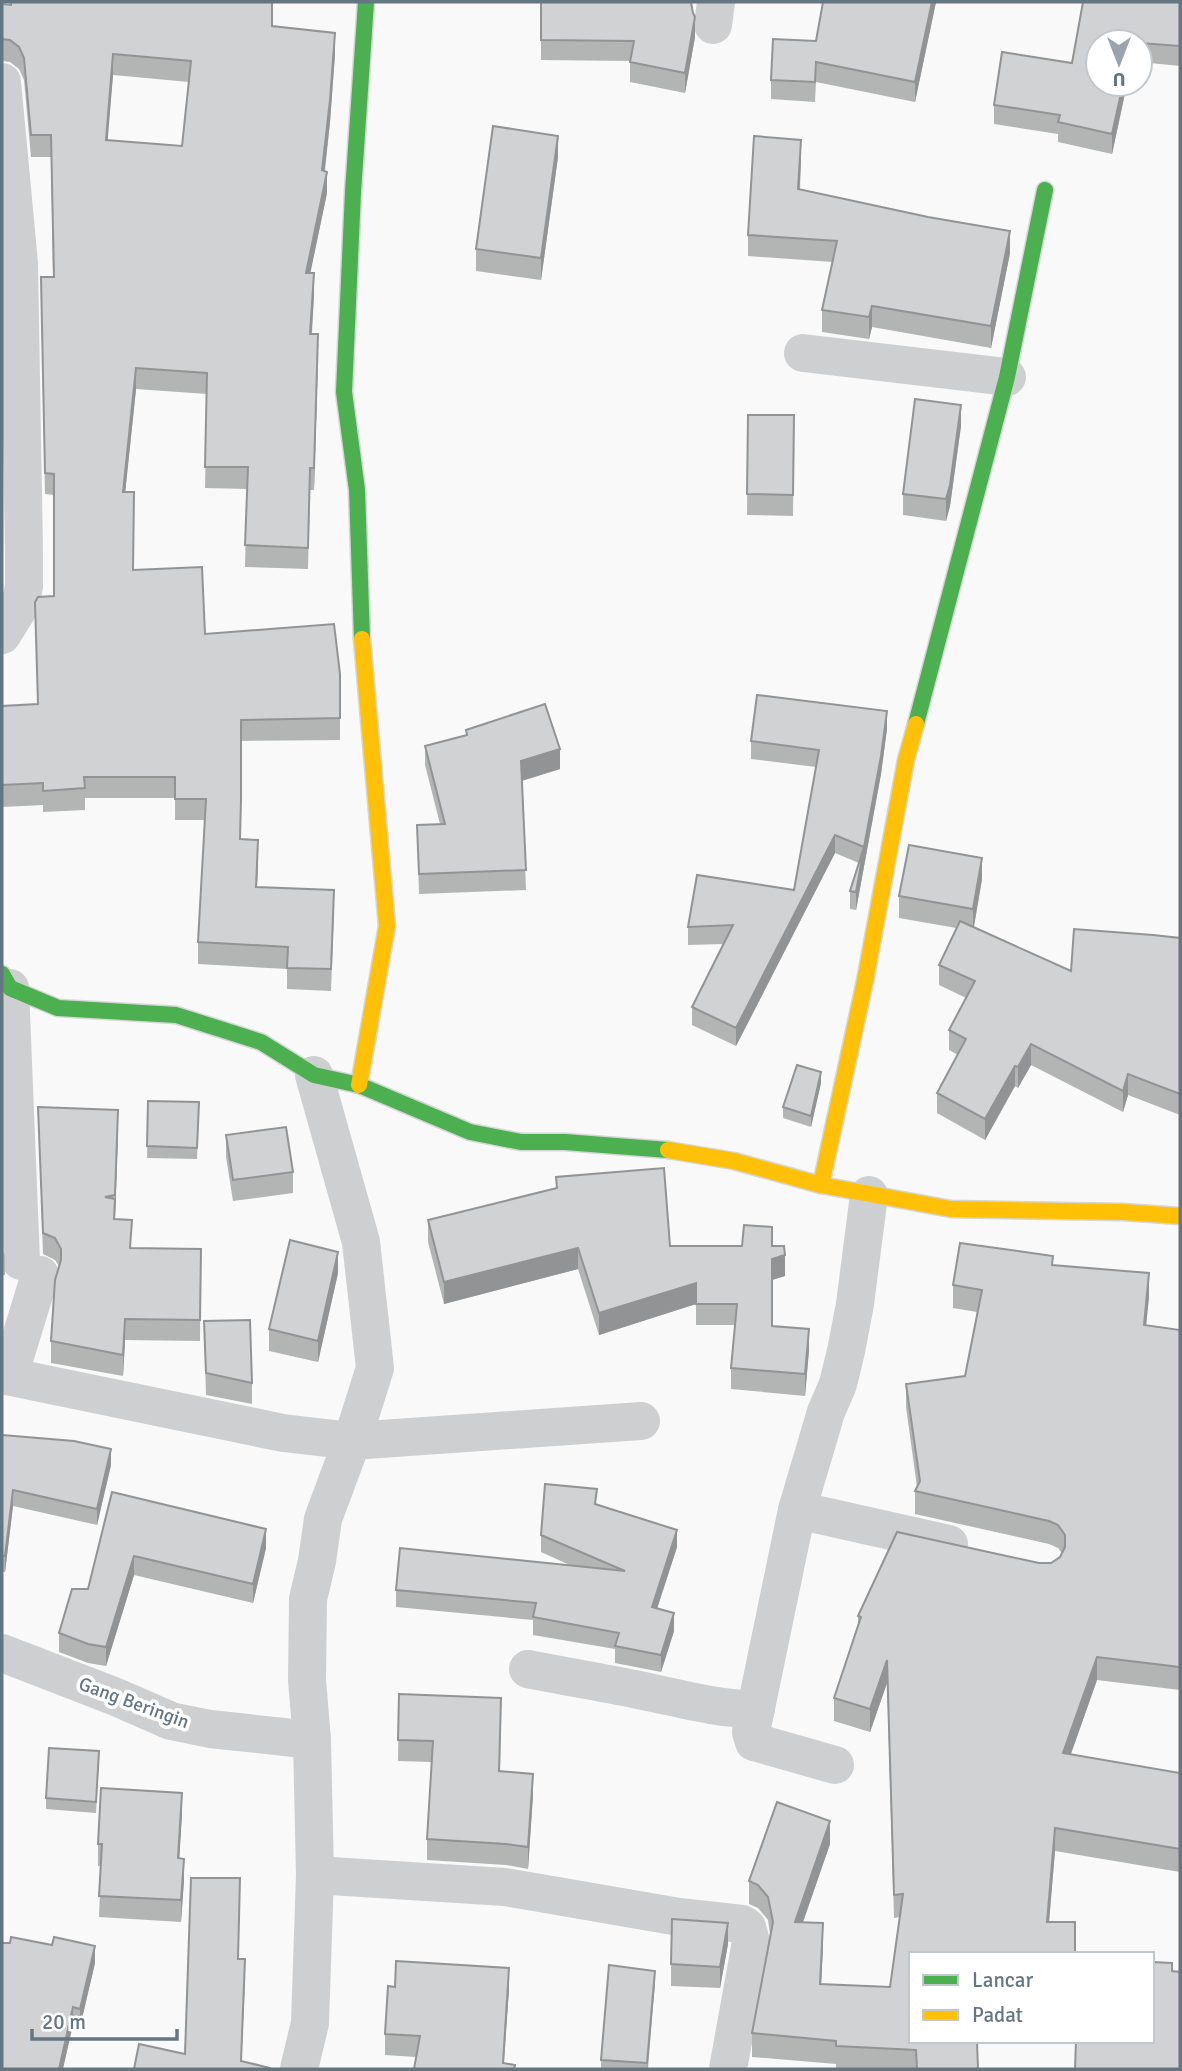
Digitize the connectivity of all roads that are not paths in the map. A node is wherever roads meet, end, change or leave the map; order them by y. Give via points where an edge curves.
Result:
1 (366, 2) edge
2 (2, 82) edge
3 (1045, 190) dead end
4 (803, 353) dead end
5 (1007, 377) junction
6 (2, 635) edge
7 (6, 981) edge
8 (314, 1075) junction
9 (359, 1085) junction
10 (821, 1185) junction
11 (869, 1195) junction
12 (1180, 1216) edge
13 (6, 1376) edge
14 (641, 1421) dead end
15 (352, 1441) junction
16 (797, 1510) junction
17 (979, 1550) edge
18 (2, 1653) edge
19 (528, 1669) dead end
20 (756, 1709) junction
21 (312, 1740) junction
22 (835, 1765) dead end
23 (315, 1875) junction
24 (299, 2069) edge
25 (728, 2069) edge

1 - 9 street via 344,392 357,490 361,632 387,926
2 - 6 street via 19,263 24,550 20,606
3 - 5 street
4 - 5 street
5 - 10 street via 906,760
7 - 8 street via 58,1009 176,1015 261,1042
7 - 13 street via 30,1268
8 - 9 street
8 - 15 street via 361,1242 371,1325 375,1368
9 - 10 street via 470,1132 521,1142 673,1150
10 - 11 street
11 - 12 street via 951,1209
11 - 16 street via 846,1351
13 - 15 street via 283,1433
14 - 15 street
15 - 21 street via 323,1519 308,1599
16 - 17 street
16 - 20 street
18 - 21 street, Gang Beringin via 171,1721
19 - 20 street via 711,1706
20 - 22 street via 751,1732 754,1742
21 - 23 street
23 - 24 street via 310,2023
23 - 25 street via 505,1887 742,1924 751,1942

